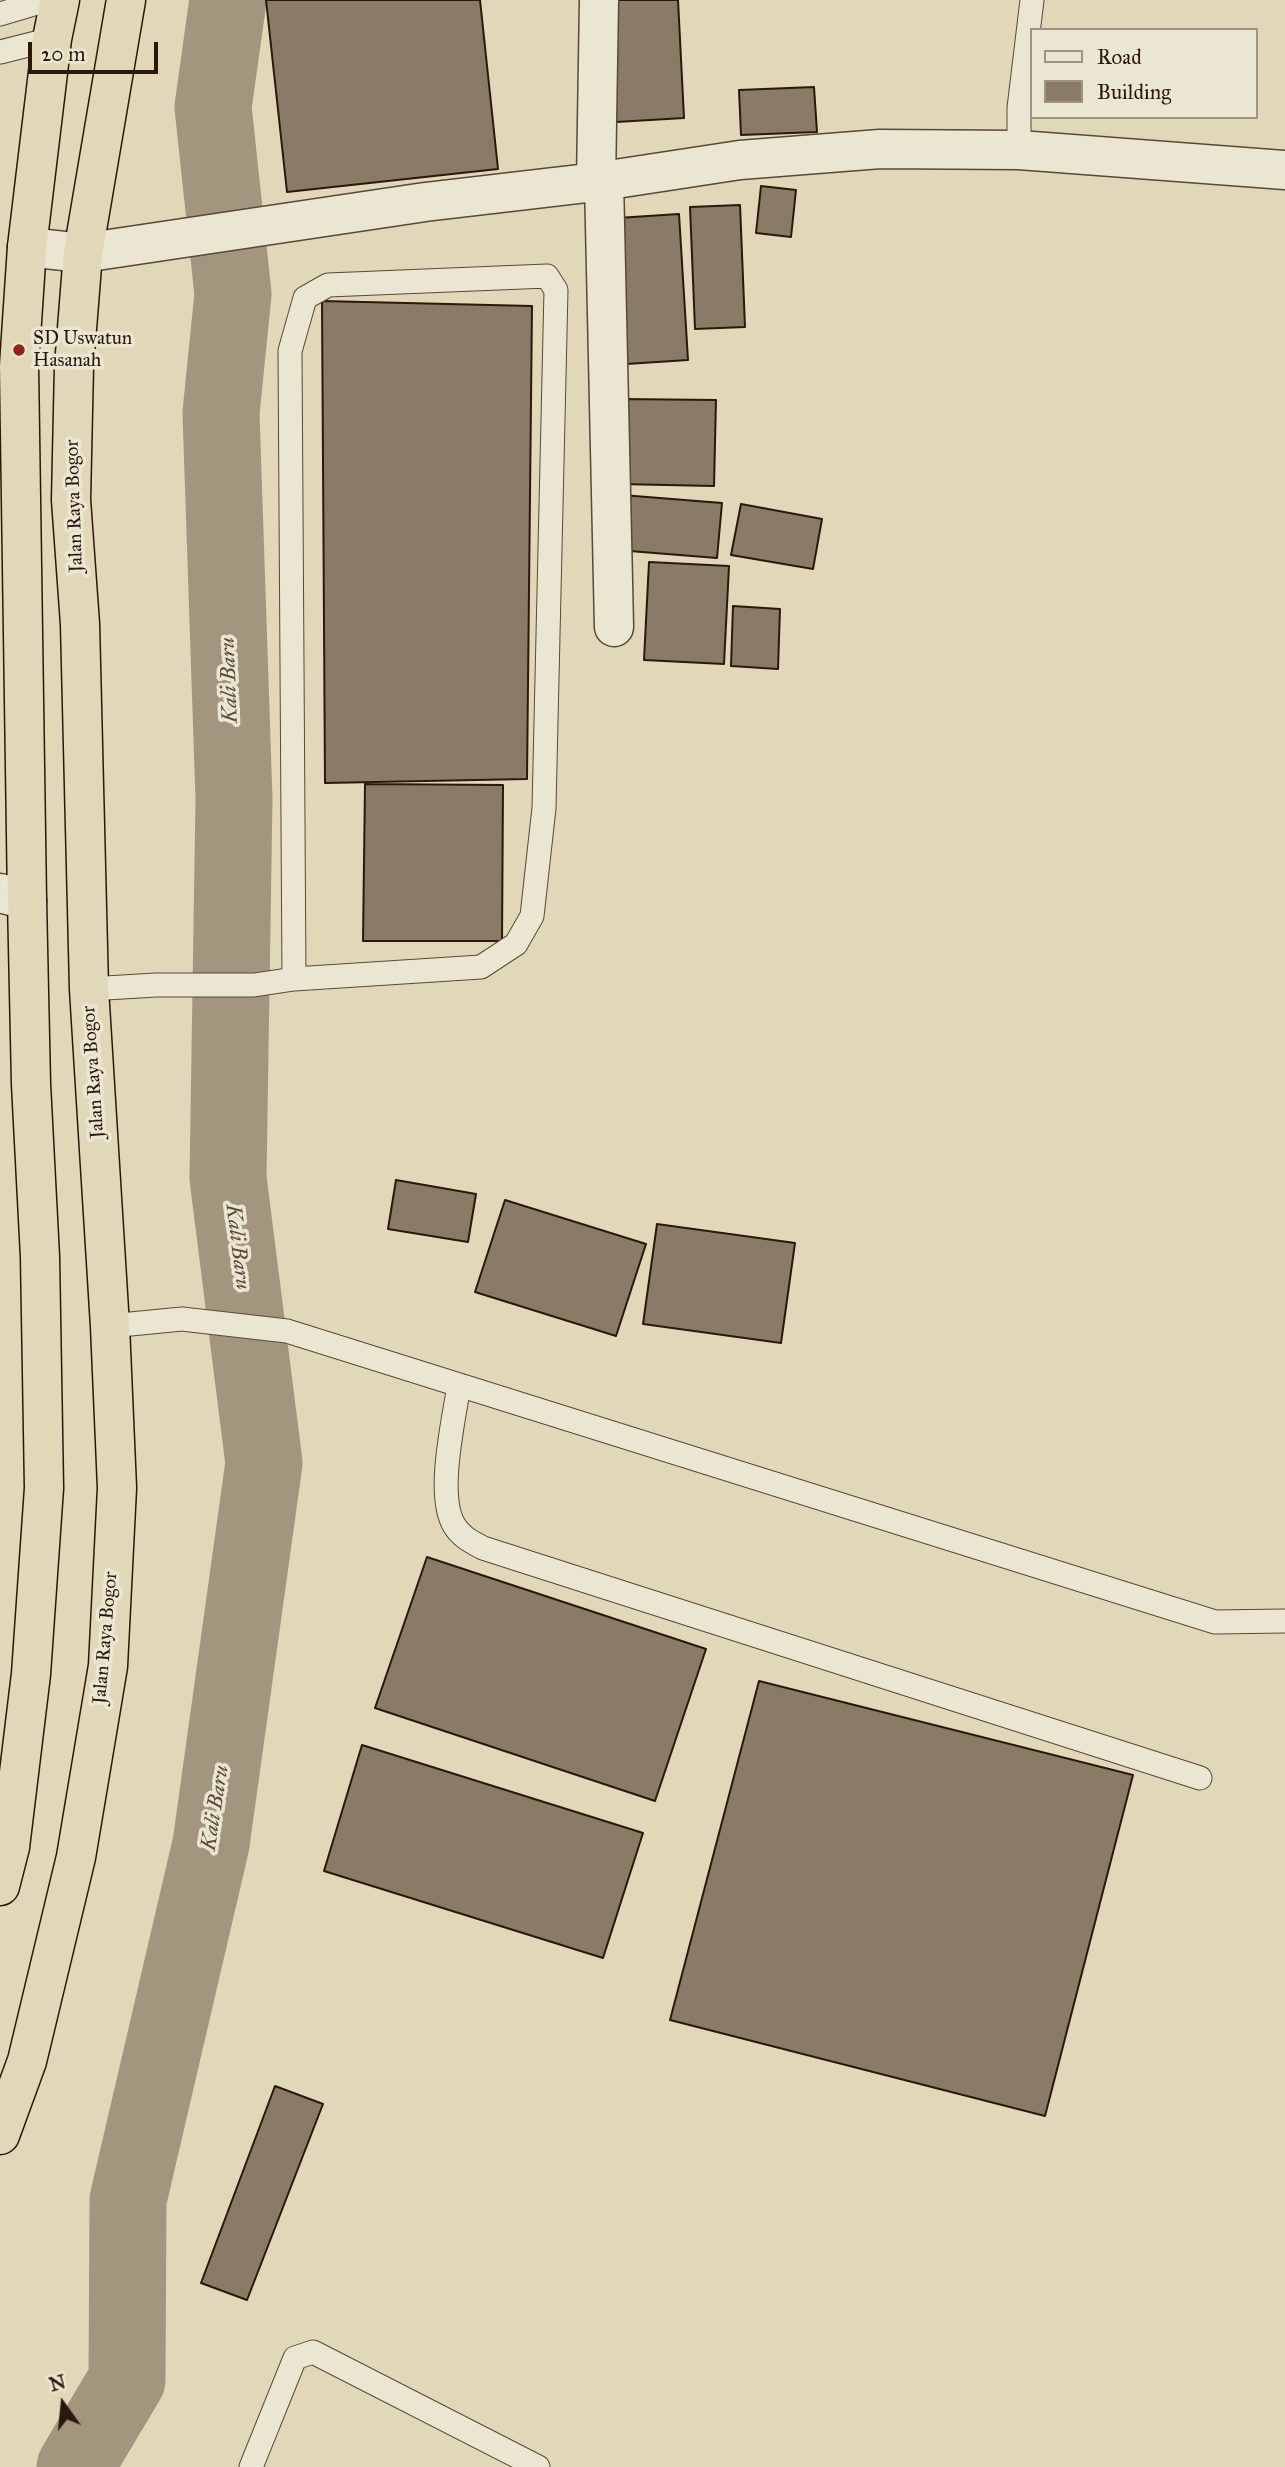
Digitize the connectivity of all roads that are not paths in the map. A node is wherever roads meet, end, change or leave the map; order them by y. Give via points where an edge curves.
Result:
1 (47, 0) edge
2 (60, 0) edge
3 (126, 0) edge
4 (599, 0) edge
5 (1032, 0) edge
6 (0, 14) edge
7 (52, 39) junction
8 (0, 52) edge
9 (1019, 150) junction
10 (1285, 170) edge
11 (600, 181) junction
12 (27, 247) junction
13 (83, 253) junction
14 (10, 437) edge
15 (614, 627) dead end
16 (13, 896) edge
17 (294, 979) junction
18 (89, 989) junction
19 (110, 1326) junction
20 (460, 1385) junction
21 (1285, 1621) edge
22 (1200, 1778) dead end
23 (5, 1846) edge
24 (0, 1886) edge
25 (0, 2135) edge
26 (251, 2467) edge
27 (538, 2467) edge

1 - 6 lane
2 - 7 highway
3 - 13 highway, Jalan Raya Bogor
4 - 11 street
5 - 9 lane via 1019,108
7 - 8 lane
7 - 12 highway
9 - 10 street
9 - 11 street via 880,149 740,160
11 - 13 street
11 - 15 street
12 - 13 street
12 - 14 highway
13 - 18 highway, Jalan Raya Bogor via 74,366 71,500 80,624
14 - 16 highway
16 - 23 highway via 31,1084 44,1488 31,1674
17 - 17 lane via 481,967 516,944 532,916 544,808 556,290 547,276 328,285 305,298 290,351
17 - 18 lane via 254,985
18 - 19 highway, Jalan Raya Bogor
19 - 20 lane via 182,1319 287,1331
19 - 25 highway, Jalan Raya Bogor via 117,1488 108,1666 76,1857 27,2061
20 - 21 lane via 1215,1622
20 - 22 lane via 450,1440 447,1504 463,1536 483,1548
23 - 24 highway
26 - 27 lane via 295,2358 313,2352

